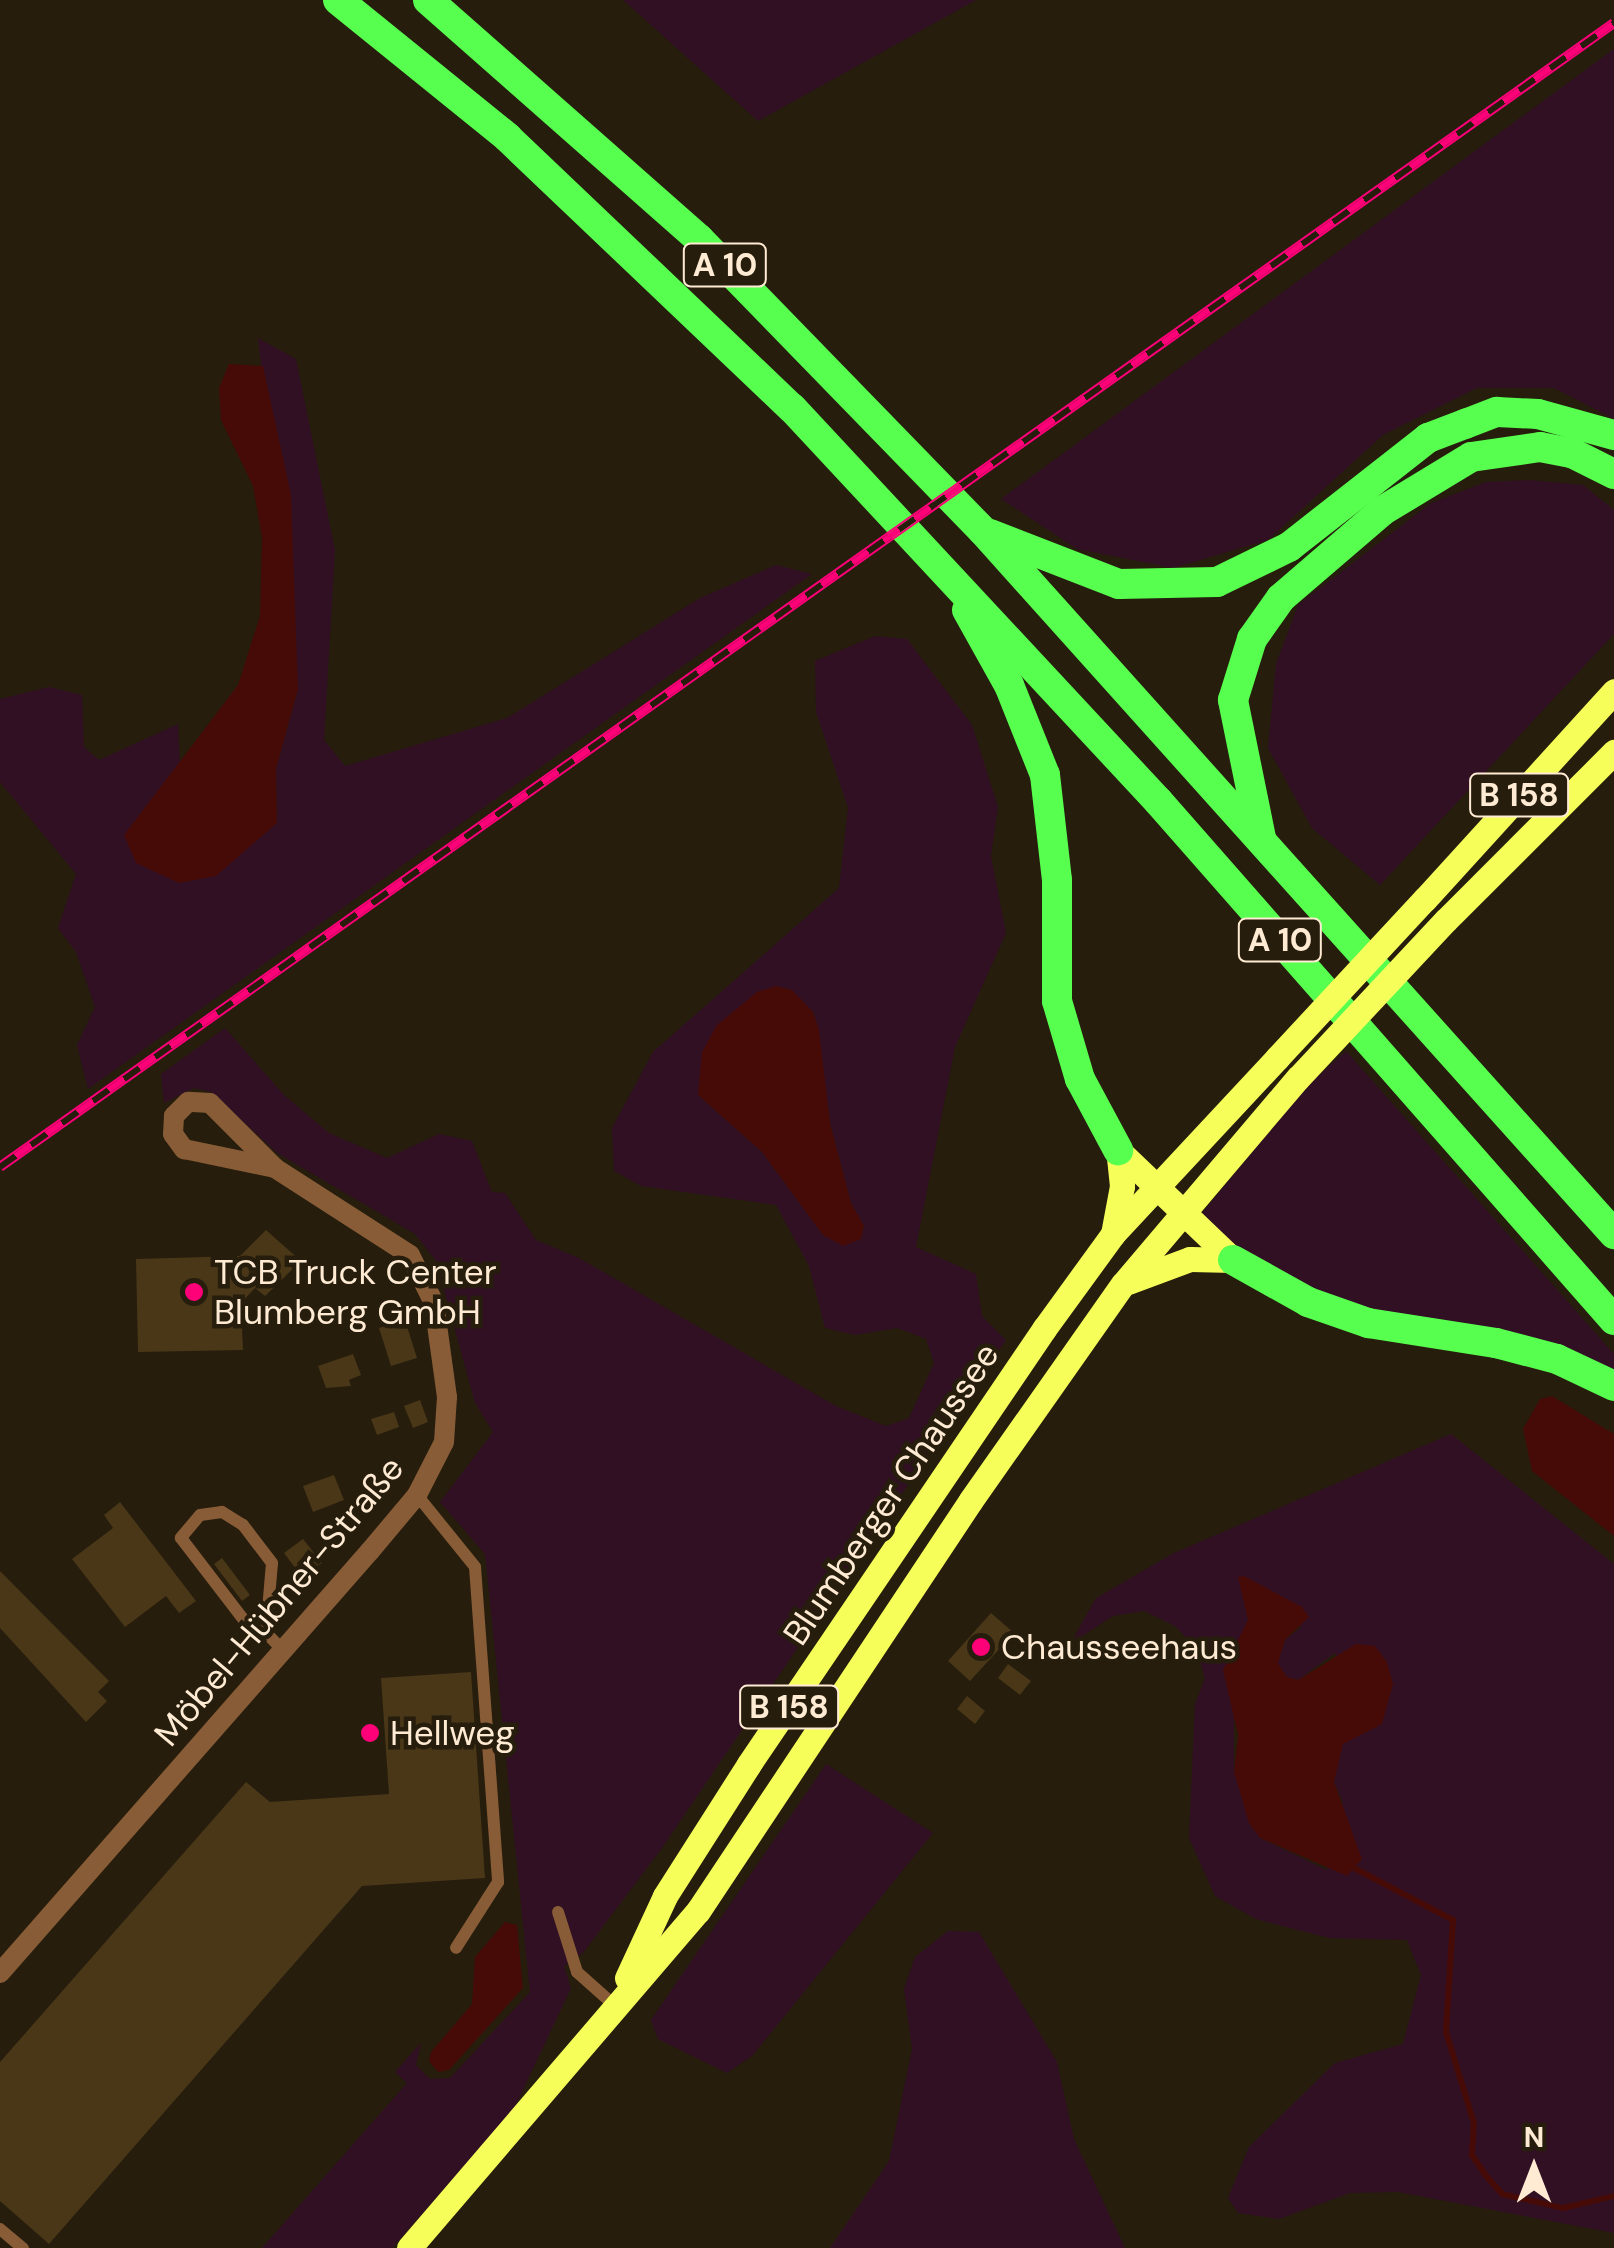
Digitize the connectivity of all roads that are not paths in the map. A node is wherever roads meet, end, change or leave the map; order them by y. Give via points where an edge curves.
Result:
1 (338, 0) edge
2 (428, 0) edge
3 (1614, 434) edge
4 (1614, 474) edge
5 (983, 530) junction
6 (942, 563) junction
7 (1614, 691) edge
8 (1614, 752) edge
9 (1262, 841) junction
10 (1118, 1150) junction
11 (275, 1168) junction
12 (1160, 1184) junction
13 (1182, 1210) junction
14 (1114, 1234) junction
15 (1614, 1234) edge
16 (1233, 1260) junction
17 (1124, 1284) junction
18 (1614, 1320) edge
19 (1614, 1386) edge
20 (418, 1495) junction
21 (266, 1632) junction
22 (284, 1651) junction
23 (558, 1912) dead end
24 (456, 1948) dead end
25 (0, 1974) edge
26 (614, 2005) junction
27 (0, 2229) edge
28 (23, 2248) edge
29 (409, 2248) edge

1 - 6 highway, A 10 via 507,137 674,291
2 - 5 highway, A 10 via 699,239
3 - 5 highway via 1538,414 1497,412 1428,438 1289,547 1218,582 1119,584
4 - 9 highway via 1572,452 1540,447 1471,457 1382,511 1281,598 1245,653 1233,700
5 - 9 highway, A 10
6 - 10 highway via 1008,684 1045,775 1057,880 1057,1001 1080,1079
6 - 18 highway, A 10
7 - 12 main road, Blumberger Chaussee / B 158, bridge
8 - 13 main road, Blumberger Chaussee / B 158, bridge via 1446,920
9 - 15 highway, A 10
10 - 12 main road
10 - 14 main road via 1122,1186
11 - 11 street, Möbel-Hübner-Straße via 210,1104 188,1102 174,1116 173,1134 184,1149
11 - 20 street, Möbel-Hübner-Straße via 390,1236 425,1279 434,1303 448,1421
12 - 13 main road
12 - 14 main road, Blumberger Chaussee / B 158
13 - 16 main road
13 - 17 main road, Blumberger Chaussee / B 158
14 - 26 main road, Blumberger Chaussee / B 158 via 749,1764 665,1896
16 - 17 main road via 1190,1259
16 - 19 highway via 1308,1302 1368,1323 1496,1343 1557,1359
17 - 26 main road, Blumberger Chaussee / B 158 via 971,1500 698,1911
20 - 22 street, Möbel-Hübner-Straße
20 - 24 lane via 476,1567 498,1882
21 - 21 lane via 272,1563 243,1525 222,1512 200,1515 181,1538 254,1632
21 - 22 lane
22 - 25 street, Möbel-Hübner-Straße
23 - 26 lane via 577,1972
26 - 29 main road, Blumberger Chaussee / B 158
27 - 28 lane

